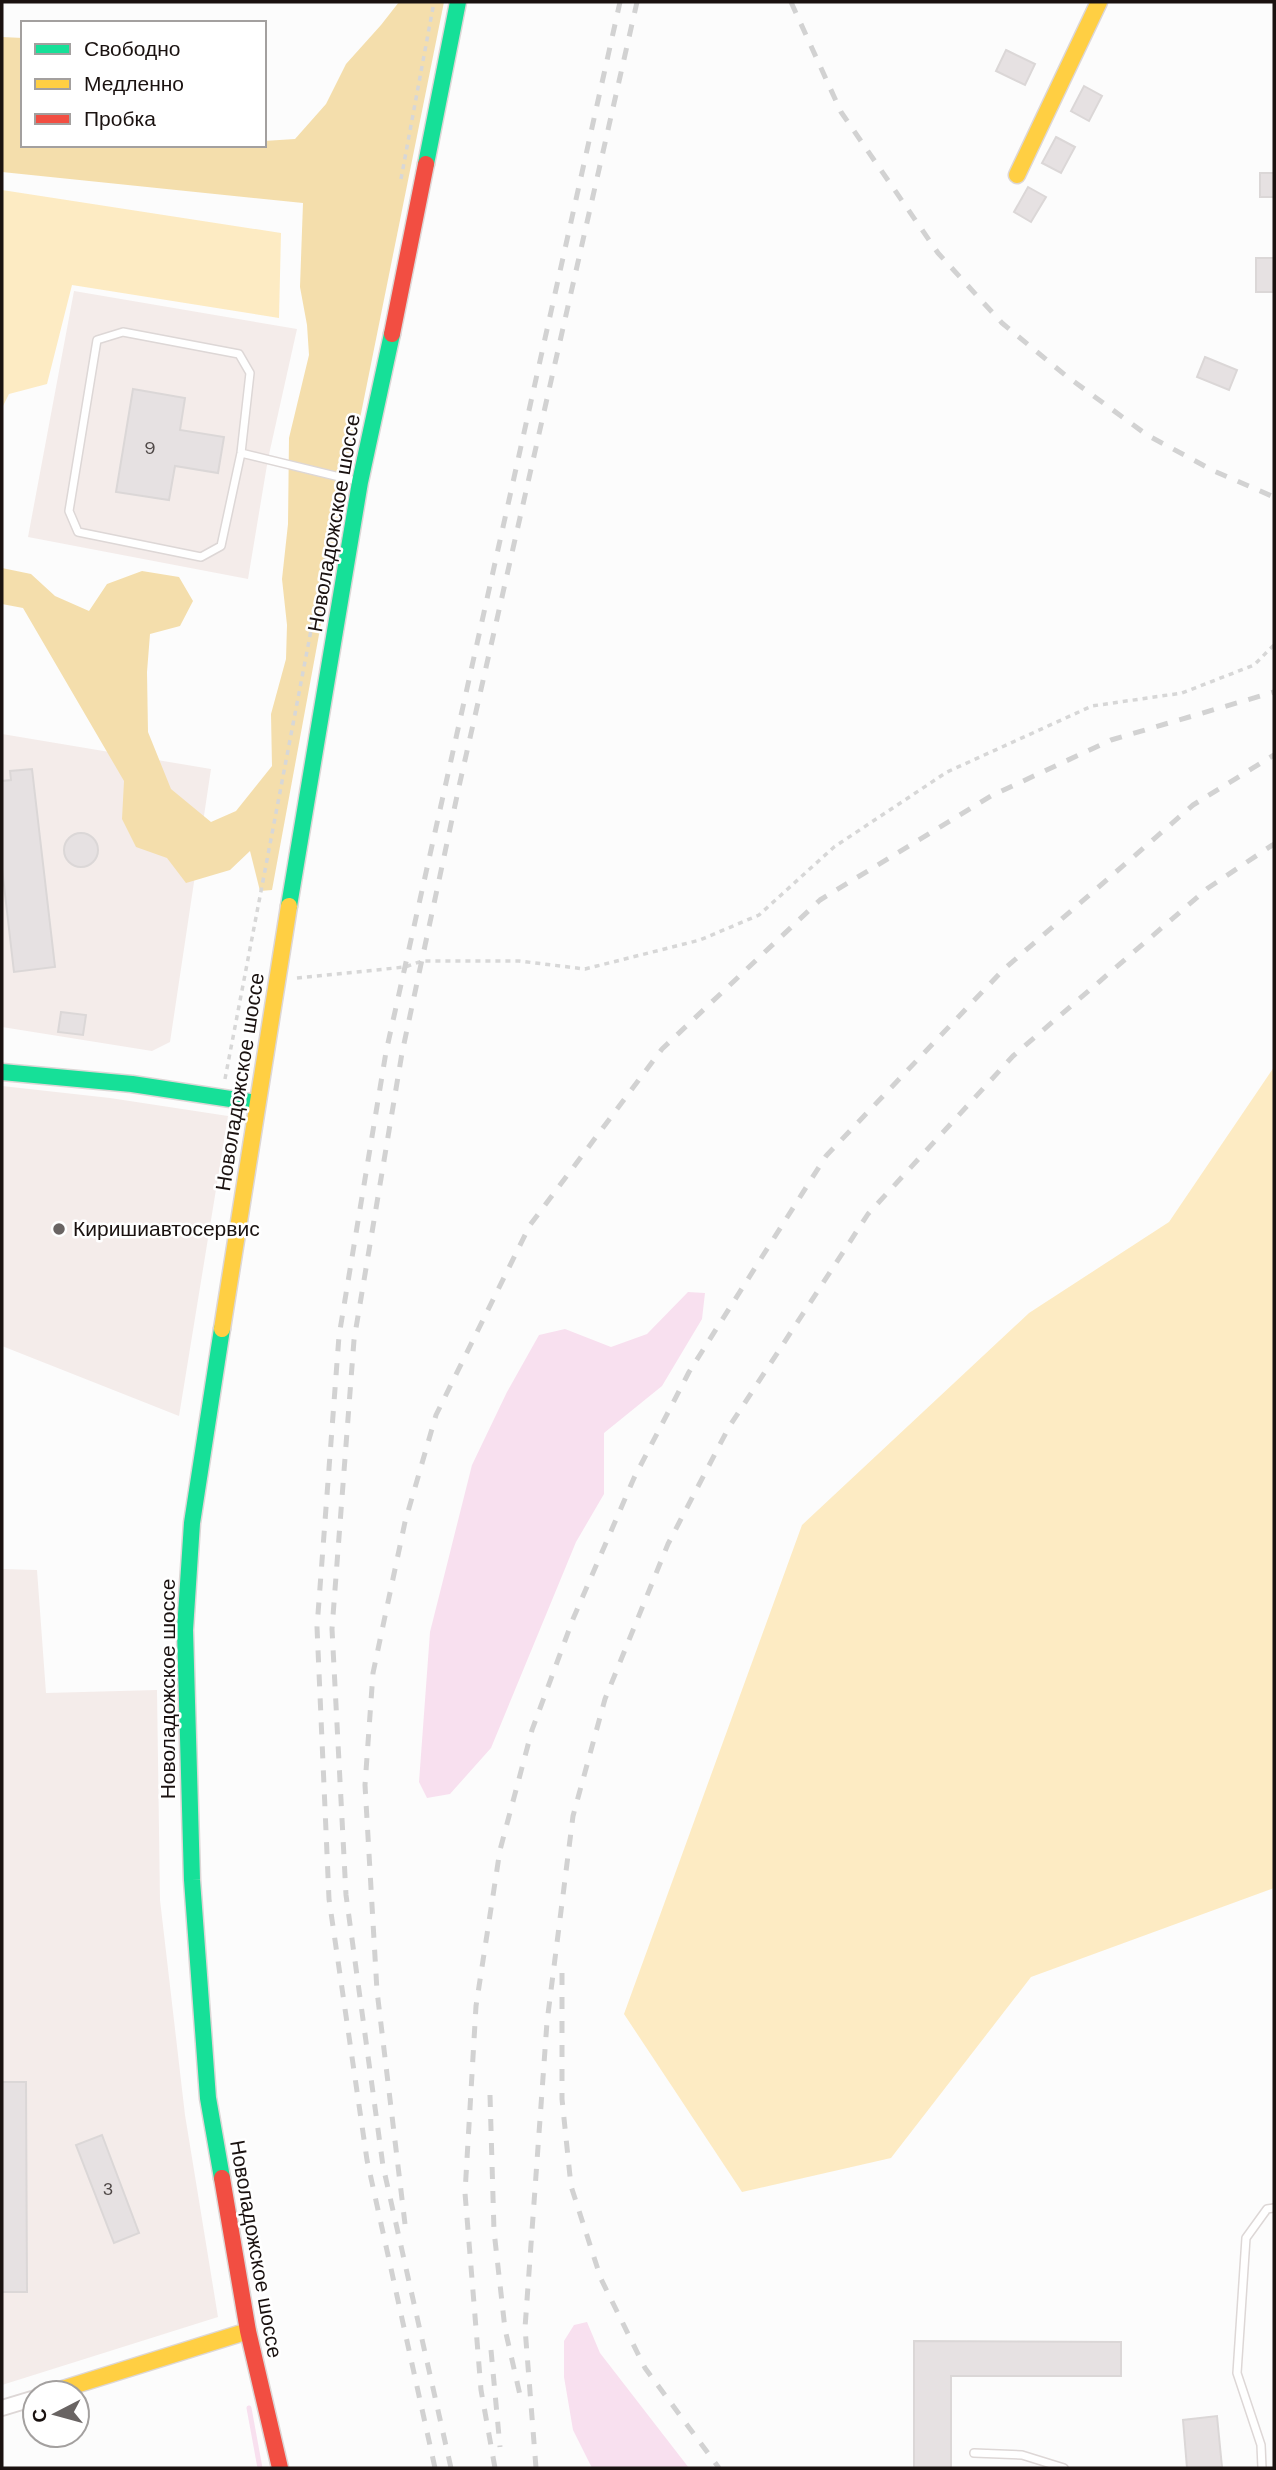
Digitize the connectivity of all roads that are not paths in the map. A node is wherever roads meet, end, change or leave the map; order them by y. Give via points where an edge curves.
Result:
1 (458, 2) edge
2 (1099, 2) edge
3 (1017, 175) dead end
4 (241, 453) junction
5 (360, 482) junction
6 (2, 1072) edge
7 (257, 1103) junction
8 (1274, 2208) edge
9 (247, 2331) junction
10 (91, 2380) edge
11 (21, 2402) edge
12 (2, 2408) edge
13 (974, 2453) dead end
14 (281, 2468) edge
15 (1064, 2468) edge
16 (1262, 2468) edge

1 - 5 main road, Новоладожское шоссе
2 - 3 main road
4 - 4 lane via 250,373 239,354 123,332 97,340 69,511 78,532 201,557 221,546
4 - 5 lane
5 - 7 main road, Новоладожское шоссе
6 - 7 main road via 132,1084
7 - 9 main road, Новоладожское шоссе via 192,1523 185,1630 192,1880 208,2098
8 - 16 lane via 1267,2209 1246,2238 1237,2373 1261,2445
9 - 10 main road
9 - 14 main road, Новоладожское шоссе
11 - 12 street
13 - 15 lane via 1022,2455

